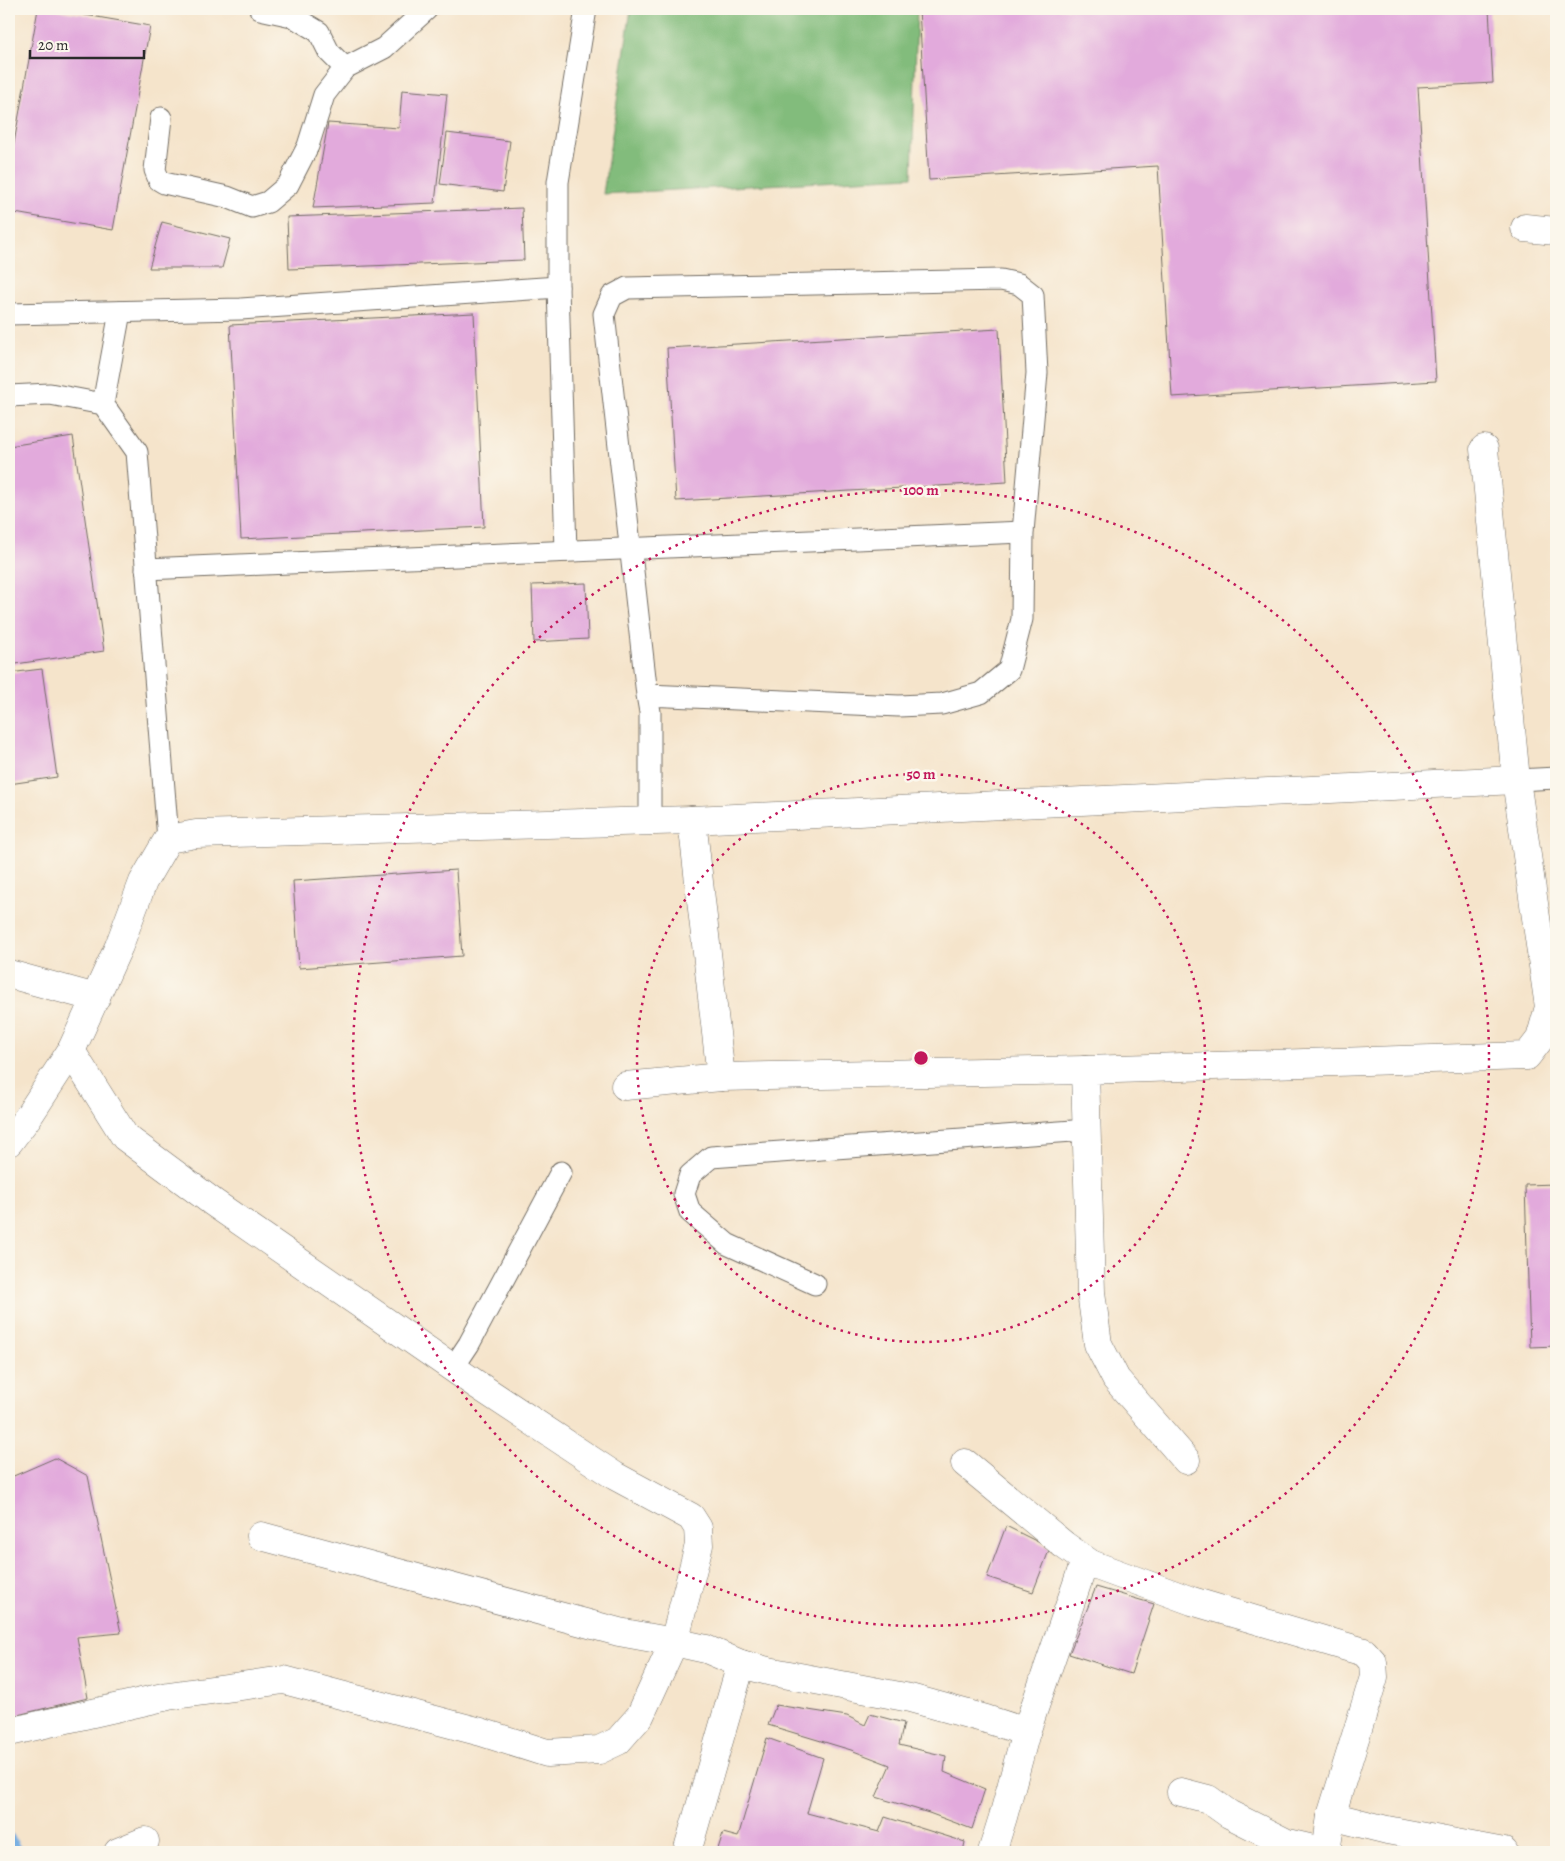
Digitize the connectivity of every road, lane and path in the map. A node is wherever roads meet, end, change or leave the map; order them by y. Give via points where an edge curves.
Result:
1 (260, 9) edge
2 (427, 9) edge
3 (586, 9) edge
4 (345, 68) junction
5 (161, 118) dead end
6 (1525, 228) dead end
7 (1556, 231) edge
8 (558, 287) junction
9 (120, 312) junction
10 (9, 314) edge
11 (9, 396) edge
12 (103, 404) junction
13 (1484, 449) dead end
14 (1023, 532) junction
15 (630, 548) junction
16 (566, 551) junction
17 (146, 569) junction
18 (647, 695) junction
19 (1556, 778) edge
20 (1516, 780) junction
21 (692, 820) junction
22 (650, 822) junction
23 (168, 839) junction
24 (9, 974) edge
25 (96, 998) junction
26 (72, 1051) junction
27 (1085, 1070) junction
28 (722, 1077) junction
29 (625, 1086) dead end
30 (1087, 1130) junction
31 (9, 1142) edge
32 (561, 1172) dead end
33 (815, 1284) dead end
34 (453, 1368) junction
35 (1186, 1460) dead end
36 (965, 1464) dead end
37 (261, 1536) dead end
38 (1091, 1564) junction
39 (674, 1642) junction
40 (741, 1664) junction
41 (9, 1732) edge
42 (1026, 1732) junction
43 (1181, 1792) dead end
44 (1331, 1816) junction
45 (145, 1841) dead end
46 (118, 1852) edge
47 (687, 1852) edge
48 (992, 1852) edge
49 (1326, 1852) edge
50 (1504, 1852) edge

1 - 4 lane via 292,16 319,32 329,52
2 - 4 lane via 384,48
3 - 8 lane via 558,182
4 - 5 lane via 324,95 308,146 288,185 268,202 252,207 227,197 164,184 159,180 155,170
6 - 7 street
8 - 9 lane via 241,310
8 - 16 lane
9 - 10 lane
9 - 12 lane
11 - 12 lane via 50,394
12 - 17 lane via 136,452
13 - 20 street
14 - 15 lane
14 - 15 lane via 1037,372 1033,296 1019,284 1001,280 627,288 612,296 604,314
14 - 18 lane via 1022,619 1009,670 981,693 942,704 899,706
15 - 16 lane
15 - 18 lane
16 - 17 lane
17 - 23 lane
18 - 22 lane via 650,712
19 - 20 lane
20 - 21 street
20 - 27 street via 1549,1007 1540,1039 1527,1056
21 - 22 street
21 - 28 street
22 - 23 street via 196,834
23 - 25 street via 143,882
24 - 25 street
25 - 26 street
26 - 31 street
26 - 34 street via 125,1137
27 - 28 street
27 - 30 street
28 - 29 street
30 - 33 lane via 711,1157 690,1175 684,1194 690,1212 727,1244
30 - 35 street via 1091,1292 1098,1344 1116,1379
32 - 34 lane
34 - 39 street via 615,1476 691,1517 698,1528 699,1545
36 - 38 street
37 - 39 street via 618,1632
38 - 42 street via 1081,1572
38 - 44 street via 1192,1601 1364,1652 1372,1662 1374,1677
39 - 40 street via 706,1649
39 - 41 street via 640,1716 618,1741 599,1750 548,1752 284,1680 168,1696
40 - 42 street via 910,1698
40 - 47 street
42 - 48 street
43 - 49 street via 1208,1799 1228,1814 1287,1843
44 - 49 street
44 - 50 street
45 - 46 street

